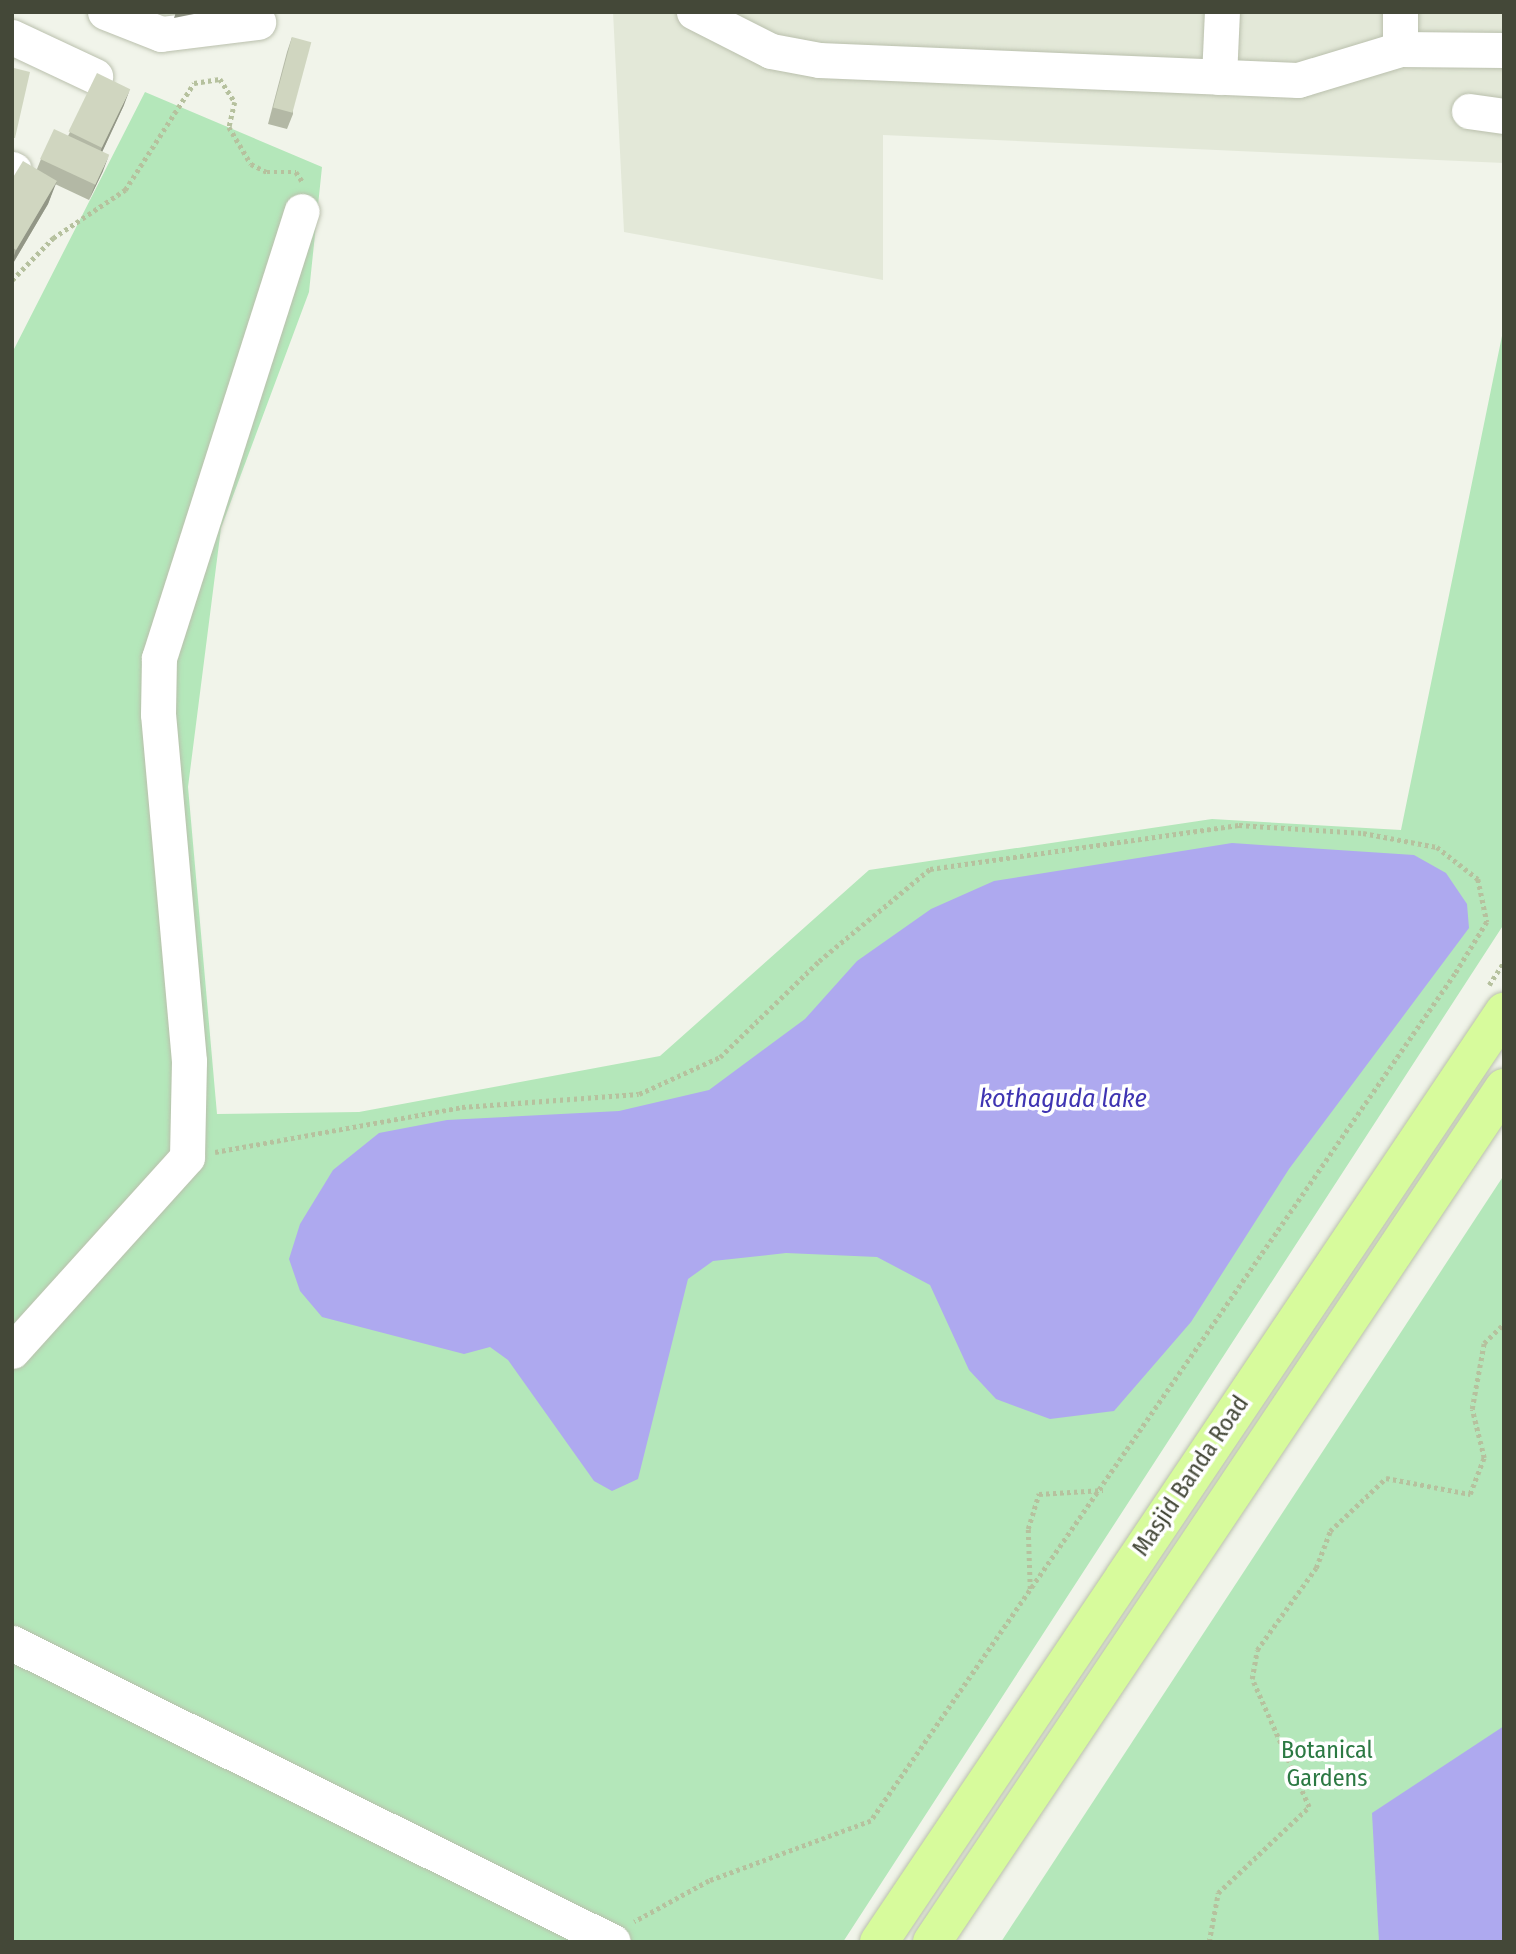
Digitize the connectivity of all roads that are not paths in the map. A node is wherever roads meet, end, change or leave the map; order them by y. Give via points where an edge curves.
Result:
1 (105, 12) edge
2 (694, 12) edge
3 (1222, 12) edge
4 (1400, 12) edge
5 (258, 22) dead end
6 (12, 37) edge
7 (1400, 49) junction
8 (1504, 50) edge
9 (95, 76) edge
10 (1219, 77) junction
11 (1469, 111) dead end
12 (1504, 116) edge
13 (302, 211) road end
14 (1504, 1012) edge
15 (1504, 1088) edge
16 (12, 1351) edge
17 (12, 1643) edge
18 (610, 1940) edge
19 (879, 1942) edge
20 (932, 1942) edge

1 - 5 street via 161,34
2 - 10 street via 771,51 819,60
3 - 10 street
4 - 7 street
6 - 9 street
7 - 8 street
7 - 10 street via 1298,80
11 - 12 street
13 - 16 street via 159,658 158,714 189,1061 187,1157
14 - 19 main road, Masjid Banda Road
15 - 20 main road, Masjid Banda Road
17 - 18 street

